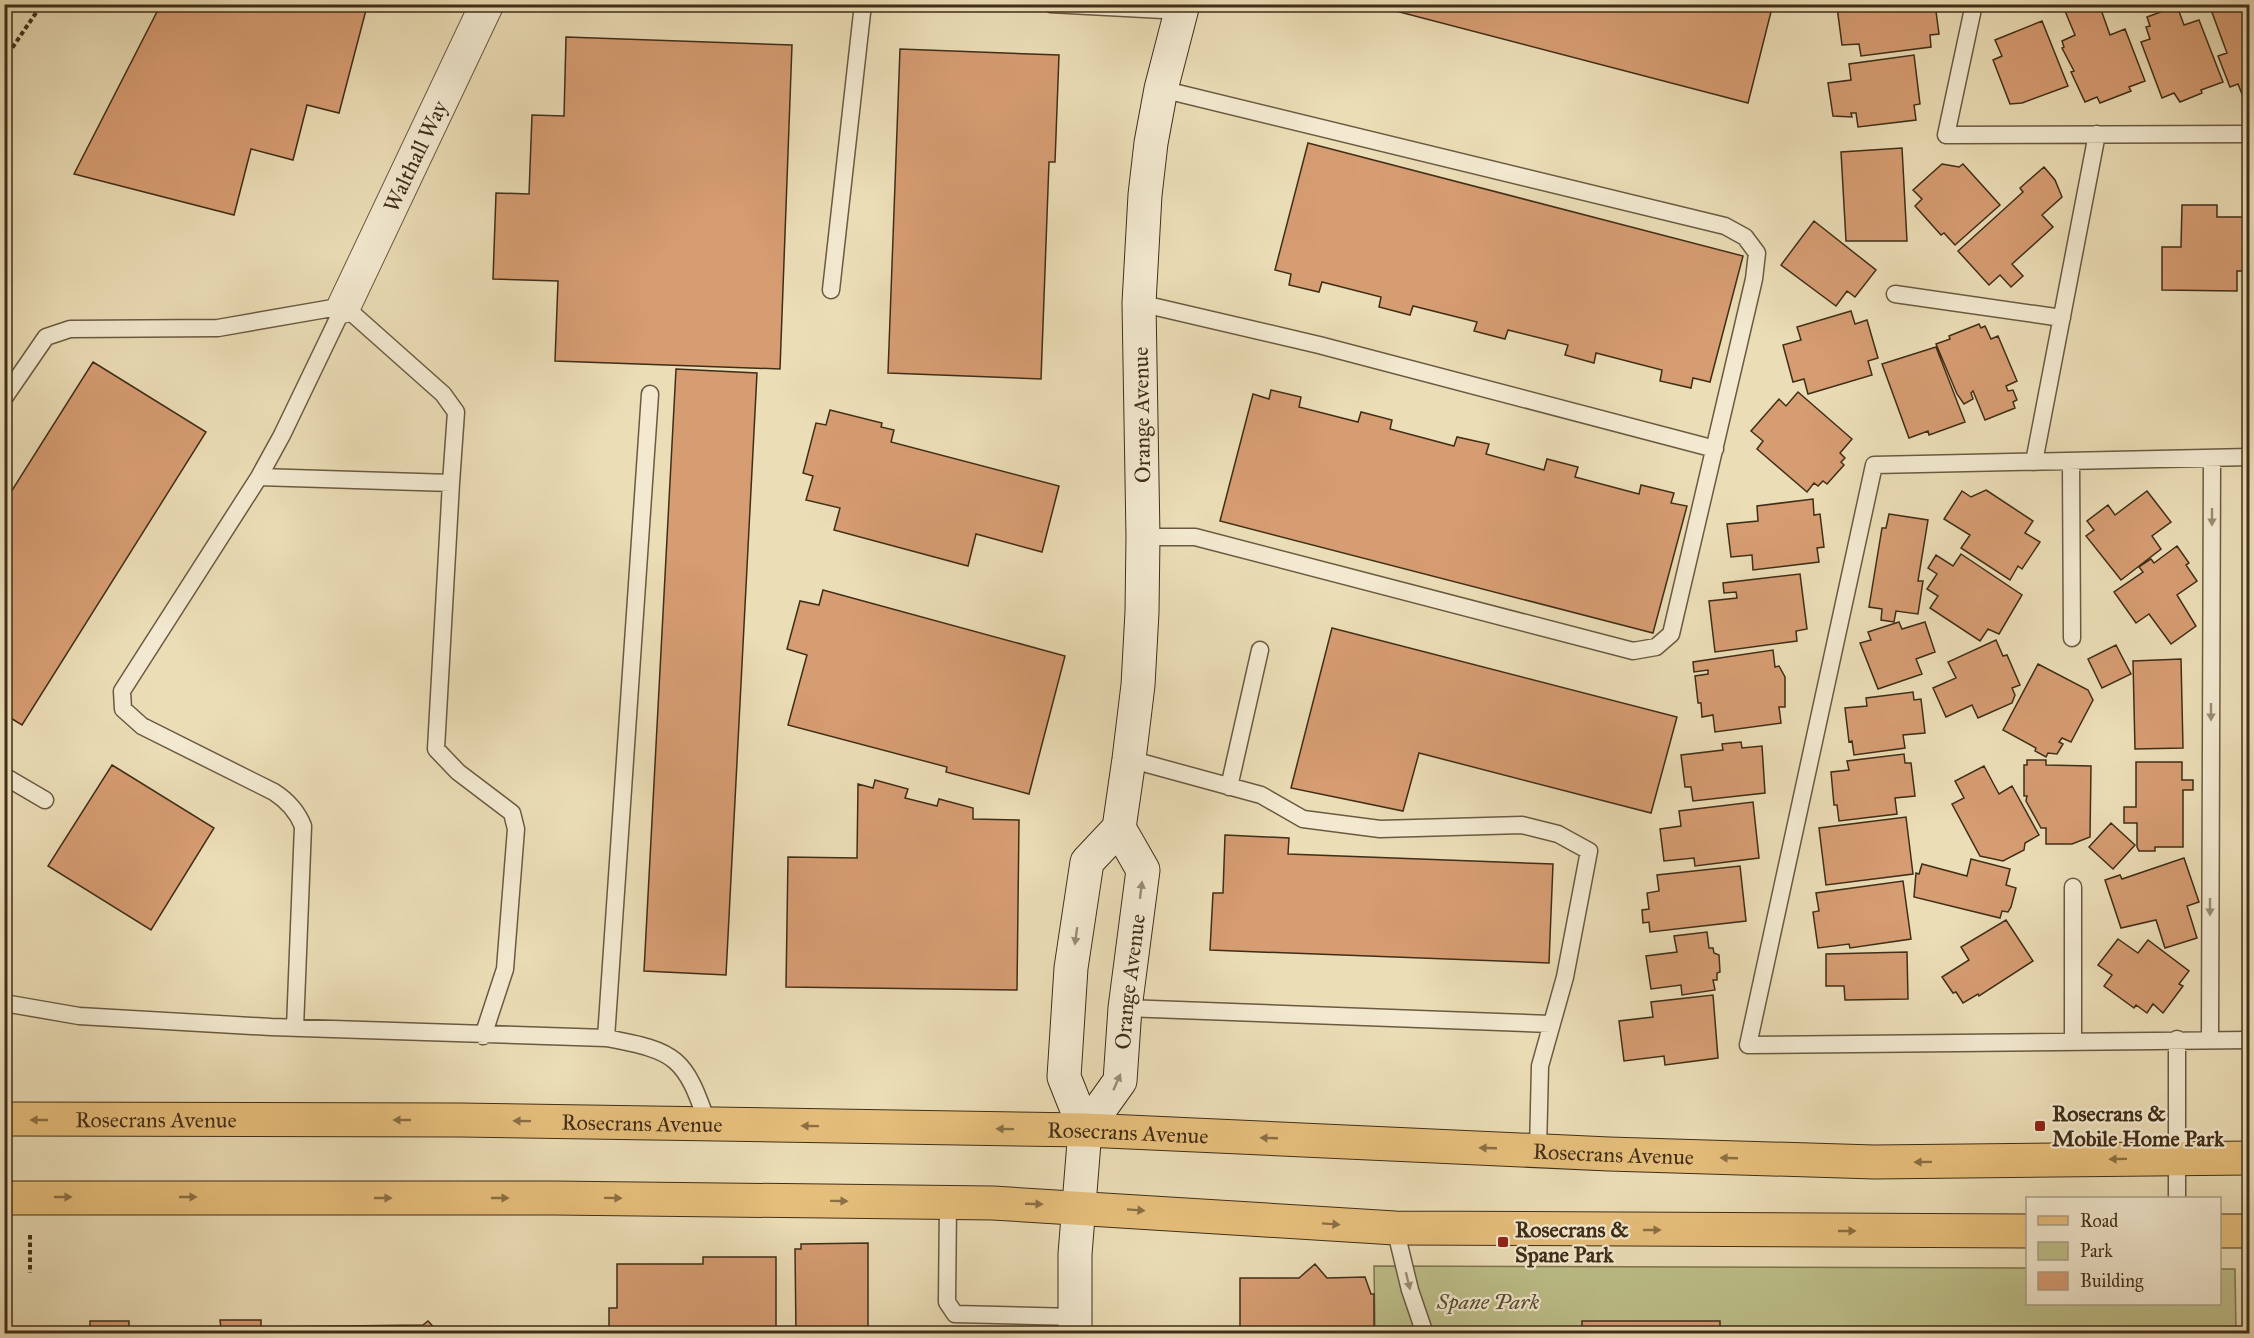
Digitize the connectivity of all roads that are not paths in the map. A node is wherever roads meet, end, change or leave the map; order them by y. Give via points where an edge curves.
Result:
1 (487, 4) edge
2 (863, 4) edge
3 (1050, 4) edge
4 (1974, 4) edge
5 (1182, 8) edge
6 (1161, 89) junction
7 (2097, 134) junction
8 (2250, 134) edge
9 (831, 290) dead end
10 (1895, 294) dead end
11 (1139, 303) junction
12 (345, 306) junction
13 (2062, 318) junction
14 (650, 394) dead end
15 (4, 398) edge
16 (1714, 448) junction
17 (2250, 457) edge
18 (2212, 458) junction
19 (2071, 460) junction
20 (2034, 462) junction
21 (259, 477) junction
22 (451, 483) junction
23 (1143, 537) junction
24 (2072, 638) dead end
25 (1260, 650) dead end
26 (1130, 759) junction
27 (4, 776) edge
28 (1229, 787) junction
29 (45, 800) dead end
30 (1119, 828) junction
31 (2073, 886) dead end
32 (4, 1004) edge
33 (1125, 1008) junction
34 (1550, 1023) junction
35 (295, 1028) junction
36 (483, 1035) junction
37 (606, 1038) junction
38 (2177, 1039) junction
39 (2210, 1039) junction
40 (2073, 1040) junction
41 (2250, 1040) edge
42 (4, 1119) edge
43 (708, 1125) junction
44 (1085, 1130) junction
45 (1538, 1150) junction
46 (2177, 1158) junction
47 (2250, 1158) edge
48 (2178, 1197) edge
49 (4, 1198) edge
50 (948, 1203) junction
51 (1078, 1206) junction
52 (1395, 1228) junction
53 (2026, 1231) edge
54 (2221, 1231) edge
55 (2250, 1231) edge
56 (1075, 1325) edge
57 (1425, 1334) edge

1 - 12 street, Walthall Way
2 - 9 lane
3 - 5 lane
4 - 7 lane via 1946,135
5 - 6 street, Orange Avenue
6 - 11 street, Orange Avenue via 1147,178
6 - 16 lane via 1725,226 1745,237 1757,253 1754,279
7 - 8 lane
7 - 13 lane
10 - 13 lane
11 - 16 lane via 1319,345
11 - 23 street, Orange Avenue
12 - 15 lane via 218,328 70,329 46,337
12 - 21 lane
12 - 22 lane via 443,394 456,412
13 - 20 lane
14 - 37 lane
16 - 23 lane via 1671,634 1656,647 1633,651 1195,537
17 - 18 lane
18 - 19 lane
18 -> 39 lane
19 - 20 lane
19 - 24 lane
20 - 40 lane via 1874,465 1748,1045
21 - 22 lane
21 - 35 lane via 122,691 123,709 142,726 274,792 287,800 299,816 303,826
22 - 36 lane via 436,749 458,772 512,813 516,829 505,969
23 - 26 street, Orange Avenue via 1140,648
25 - 28 lane
26 - 28 lane
26 - 30 street, Orange Avenue
27 - 29 lane
28 - 34 lane via 1261,795 1303,819 1331,824 1380,829 1522,825 1580,844 1589,851 1565,977
33 -> 30 street, Orange Avenue via 1143,870
30 -> 44 street via 1087,862 1071,968 1064,1077
31 - 40 lane
32 - 35 lane via 79,1016
33 - 34 lane
44 -> 33 street, Orange Avenue via 1120,1081
34 - 45 lane via 1540,1066
35 - 36 lane
36 - 37 lane
37 - 43 lane via 645,1045 668,1055 684,1068 695,1086
38 - 39 lane
38 - 40 lane
38 - 46 lane
39 - 41 lane
43 -> 42 main road, Rosecrans Avenue
44 -> 43 main road, Rosecrans Avenue
45 -> 44 main road, Rosecrans Avenue
44 - 51 street
46 -> 45 main road, Rosecrans Avenue via 1874,1162
46 - 47 main road, Rosecrans Avenue
46 - 48 lane
49 -> 50 main road
50 -> 51 main road
50 - 56 lane via 947,1302 955,1314
51 -> 52 main road
51 - 56 street
52 -> 53 main road
52 -> 57 lane
54 - 55 main road

